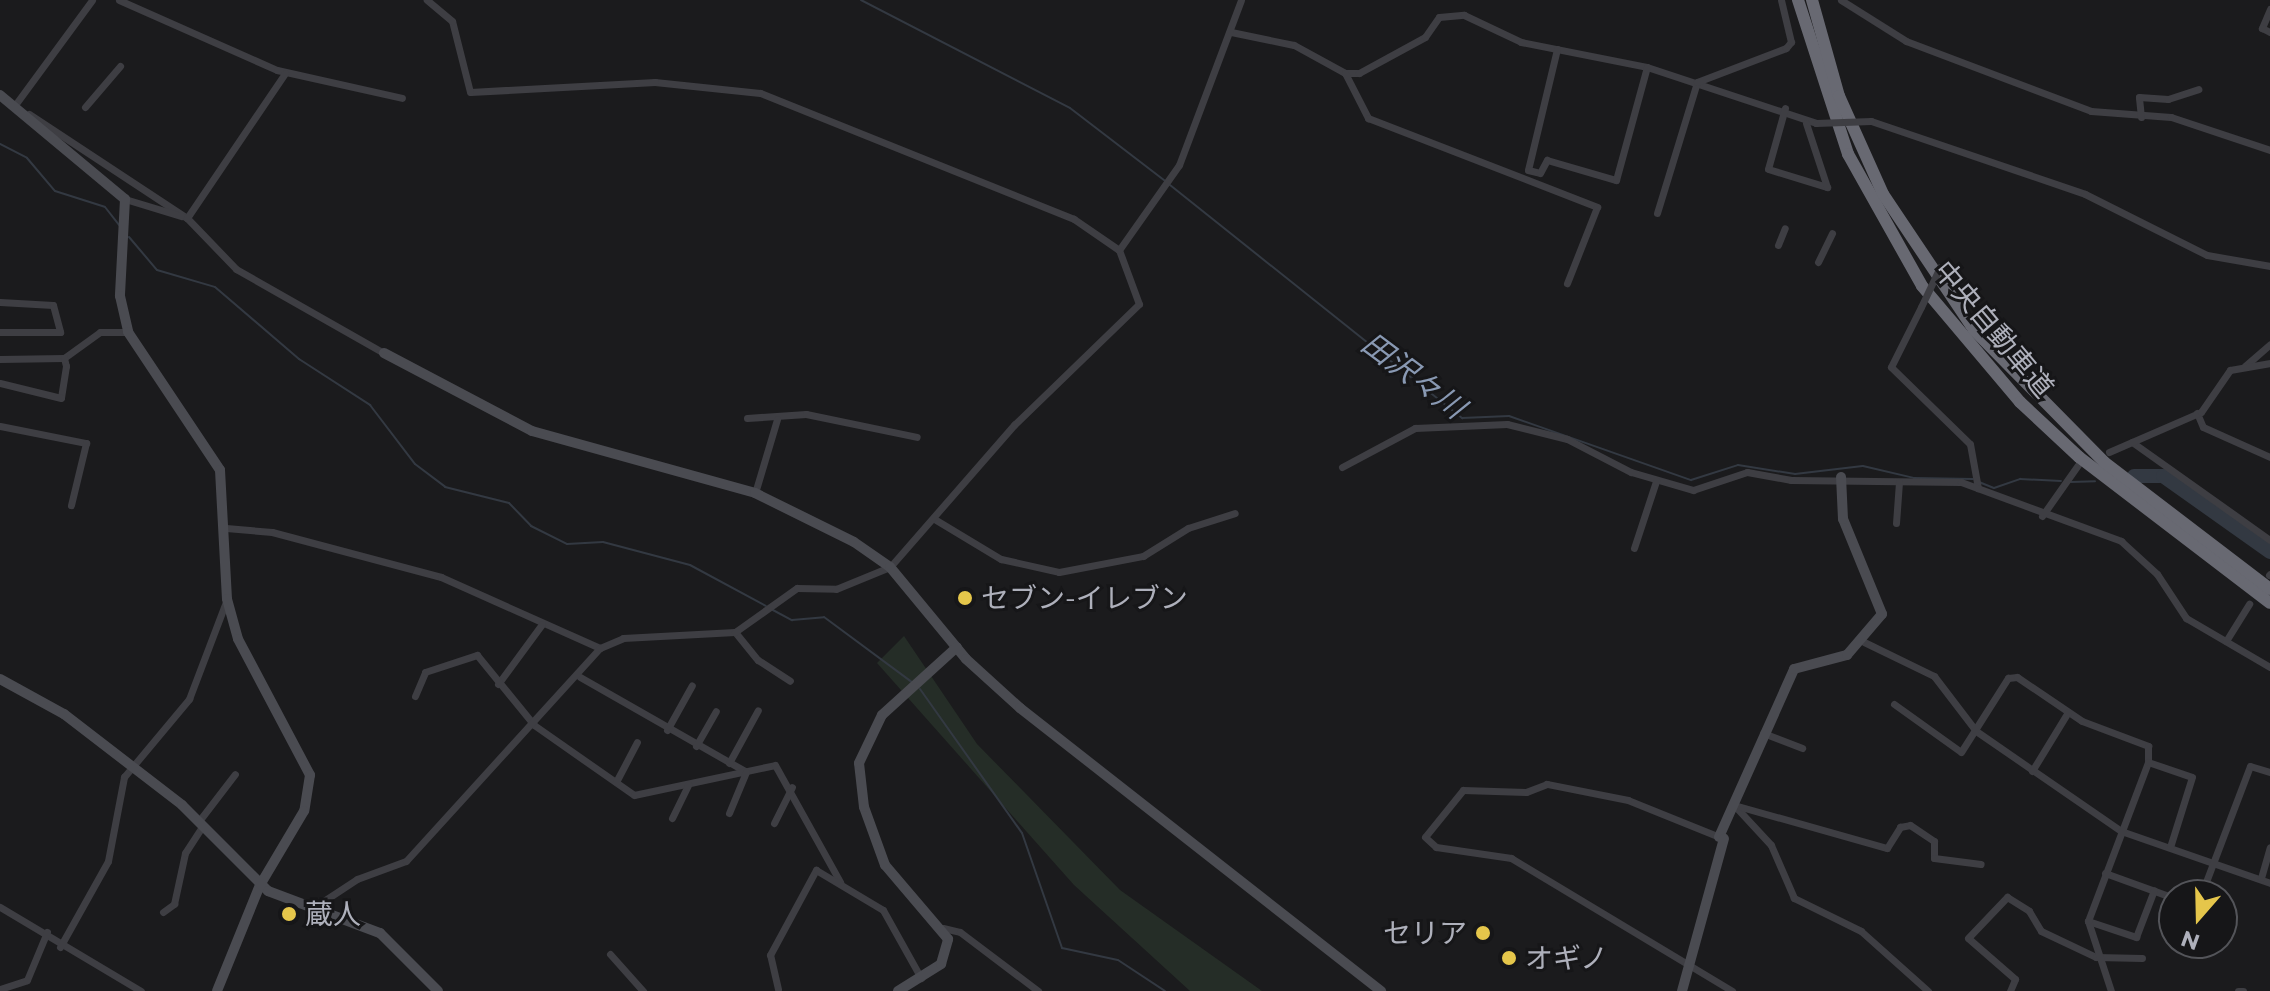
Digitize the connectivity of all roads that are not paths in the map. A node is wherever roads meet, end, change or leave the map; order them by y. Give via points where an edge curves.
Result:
1 (92, 0) edge
2 (119, 0) edge
3 (427, 0) edge
4 (1241, 0) edge
5 (1781, 0) edge
6 (1798, 0) edge
7 (1812, 0) edge
8 (1841, 0) edge
9 (2270, 9) edge
10 (1231, 32) junction
11 (2270, 32) edge
12 (1557, 49) junction
13 (120, 66) dead end
14 (1647, 67) junction
15 (285, 73) junction
16 (1345, 73) junction
17 (1697, 82) junction
18 (2198, 89) dead end
19 (0, 95) edge
20 (402, 98) dead end
21 (15, 105) junction
22 (85, 107) dead end
23 (1785, 108) junction
24 (29, 114) junction
25 (2141, 117) junction
26 (1806, 123) junction
27 (2270, 150) edge
28 (125, 199) junction
29 (1657, 213) dead end
30 (187, 218) junction
31 (1785, 228) dead end
32 (1832, 233) dead end
33 (1778, 245) dead end
34 (1119, 250) junction
35 (1818, 262) dead end
36 (2270, 266) edge
37 (1940, 267) dead end
38 (1567, 283) dead end
39 (1, 303) edge
40 (0, 332) edge
41 (128, 332) junction
42 (2270, 344) edge
43 (384, 353) joint
44 (64, 358) junction
45 (0, 359) edge
46 (2270, 363) edge
47 (2245, 366) junction
48 (0, 383) edge
49 (2197, 413) junction
50 (747, 418) dead end
51 (777, 419) junction
52 (0, 426) edge
53 (917, 437) dead end
54 (2132, 442) junction
55 (2109, 452) dead end
56 (2270, 457) edge
57 (2078, 465) dead end
58 (1342, 467) dead end
59 (1841, 477) junction
60 (1656, 481) junction
61 (1899, 482) junction
62 (1979, 484) junction
63 (755, 493) junction
64 (71, 505) dead end
65 (1235, 513) dead end
66 (2042, 516) junction
67 (936, 520) junction
68 (1896, 523) dead end
69 (226, 528) junction
70 (2270, 540) edge
71 (1634, 548) dead end
72 (890, 567) junction
73 (2270, 589) edge
74 (227, 599) junction
75 (2270, 603) edge
76 (2249, 604) dead end
77 (542, 624) junction
78 (735, 632) junction
79 (2226, 641) junction
80 (1864, 642) junction
81 (957, 647) junction
82 (600, 648) junction
83 (2270, 667) edge
84 (580, 677) junction
85 (0, 679) edge
86 (790, 681) dead end
87 (498, 684) junction
88 (692, 685) dead end
89 (415, 696) dead end
90 (1894, 704) dead end
91 (758, 710) dead end
92 (716, 711) dead end
93 (2068, 712) junction
94 (534, 725) junction
95 (667, 730) junction
96 (1976, 731) junction
97 (1763, 733) junction
98 (637, 742) dead end
99 (696, 746) junction
100 (1802, 748) dead end
101 (2148, 762) junction
102 (729, 763) junction
103 (132, 765) junction
104 (2032, 771) junction
105 (746, 772) junction
106 (2270, 772) edge
107 (235, 774) dead end
108 (616, 782) junction
109 (688, 785) junction
110 (792, 787) junction
111 (1734, 805) junction
112 (729, 813) dead end
113 (672, 818) dead end
114 (201, 823) junction
115 (774, 823) dead end
116 (2121, 831) junction
117 (1721, 838) junction
118 (2170, 847) junction
119 (2270, 847) edge
120 (2215, 863) junction
121 (1981, 864) dead end
122 (2105, 873) junction
123 (2261, 878) junction
124 (2208, 879) edge
125 (840, 882) junction
126 (2270, 883) edge
127 (260, 885) junction
128 (2154, 890) junction
129 (2158, 892) edge
130 (0, 907) edge
131 (313, 908) junction
132 (163, 912) dead end
133 (2088, 921) junction
134 (943, 928) junction
135 (47, 932) junction
136 (60, 947) junction
137 (610, 954) dead end
138 (2096, 957) junction
139 (2142, 958) dead end
140 (1686, 967) junction
141 (921, 979) junction
142 (2, 988) edge
143 (780, 990) edge
144 (1921, 990) edge
145 (141, 991) edge
146 (217, 991) edge
147 (438, 991) edge
148 (643, 991) edge
149 (898, 991) edge
150 (1038, 991) edge
151 (1381, 991) edge
152 (1682, 991) edge
153 (1732, 991) edge
154 (2010, 991) edge
155 (2111, 991) edge

1 - 21 street
2 - 15 street
3 - 34 street via 452,21 470,92 605,82 730,85 1074,219
4 - 10 street
5 - 17 street via 1791,42 1786,48
6 - 75 highway, 中央自動車道 via 1848,154 1893,241 1941,310 2079,457
7 - 73 highway, 中央自動車道 via 1839,96 1883,194 1974,330 2104,462
8 - 25 street via 1906,41 2091,111
9 - 11 street via 2262,28
10 - 16 street via 1294,45
10 - 34 street via 1167,182
12 - 14 street
12 - 14 street via 1528,170 1540,173 1547,160 1616,180
12 - 16 street via 1456,14 1439,17 1425,37 1373,68
13 - 22 street
14 - 17 street
15 - 20 street
15 - 30 street
16 - 38 street via 1368,118 1597,207
17 - 23 street
17 - 29 street
18 - 25 street via 2168,99 2139,97
19 - 21 street
21 - 24 street
23 - 26 street
23 - 26 street via 1768,169 1827,187
24 - 28 street
24 - 30 street
25 - 27 street via 2171,117
26 - 36 street, bridge via 1871,121 2085,194 2207,255
28 - 30 street
28 - 41 street via 120,296
30 - 43 street via 236,269
31 - 33 street
32 - 35 street
34 - 67 street via 1139,304 1135,312 1014,425
37 - 62 street, bridge via 1891,367 1961,433
39 - 40 street via 53,305 60,332
41 - 44 street via 100,332
41 - 69 street via 220,470
42 - 47 street
43 - 63 street via 579,449
44 - 45 street
44 - 48 street via 61,398
46 - 47 street
47 - 49 street via 2230,370
49 - 54 street
49 - 56 street via 2219,437
50 - 51 street
51 - 53 street via 806,414
51 - 63 street
52 - 64 street via 86,443
54 - 55 street
54 - 70 street
57 - 66 street via 2063,476
58 - 60 street via 1415,428 1507,424 1591,448
59 - 60 street via 1737,473 1693,490
59 - 61 street
59 - 80 street via 1843,519 1881,602 1879,621
60 - 71 street
61 - 62 street
61 - 68 street
62 - 66 street
63 - 72 street
65 - 67 street via 1188,528 1143,556 1059,572 1001,559
66 - 79 street via 2121,541 2157,574 2175,608
67 - 72 street
69 - 74 street
69 - 77 street via 272,532 441,577
72 - 78 street via 836,589 797,588
72 - 81 street
74 - 103 street via 189,699
74 - 127 street via 238,639 310,775 304,811
76 - 79 street
77 - 82 street
77 - 87 street
78 - 82 street via 623,638
78 - 86 street via 758,660
79 - 83 street
80 - 96 street via 1934,676
80 - 97 street via 1847,655 1794,669
81 - 134 street via 886,711 859,763 864,807 895,880
81 - 151 street via 1020,708
82 - 84 street
84 - 94 street
84 - 95 street
85 - 103 street via 64,714
87 - 89 street via 477,655 425,672
87 - 94 street
88 - 95 street
90 - 96 street via 1953,751 1961,752
91 - 102 street
92 - 99 street
93 - 96 street via 2008,678
93 - 101 street via 2148,746
93 - 104 street
94 - 108 street
94 - 131 street via 406,861 357,879
95 - 99 street
96 - 104 street
97 - 100 street
97 - 111 street
98 - 108 street
99 - 102 street
101 - 116 street
101 - 118 street via 2192,777
102 - 105 street
103 - 114 street
103 - 136 street via 108,861
104 - 116 street
105 - 109 street
105 - 110 street via 775,765
105 - 112 street
106 - 120 street via 2250,766
107 - 114 street
108 - 109 street via 634,795
109 - 113 street
110 - 115 street
110 - 125 street
111 - 117 street
111 - 121 street via 1887,848 1900,827 1910,825 1934,841 1934,858
111 - 144 street via 1771,845 1794,898 1861,931
114 - 127 street
114 - 132 street via 185,853 174,904
116 - 118 street
116 - 122 street
117 - 140 street
117 - 140 street via 1628,800 1547,784 1526,792 1463,790 1425,837 1436,847 1511,858
118 - 120 street
119 - 123 street
120 - 123 street
120 - 124 street
122 - 128 street
122 - 133 street
123 - 126 street
125 - 141 street via 883,910
125 - 143 street via 816,870 770,955
127 - 131 street
127 - 146 street
128 - 129 street
128 - 133 street via 2136,937
130 - 135 street
131 - 147 street via 380,933
133 - 138 street
134 - 141 street via 941,964
134 - 150 street via 960,932
135 - 136 street
135 - 142 street via 27,980
136 - 145 street
137 - 148 street
138 - 139 street
138 - 154 street via 2041,931 2029,911 2007,897 1968,938 2015,979
138 - 155 street
140 - 152 street
140 - 153 street
141 - 149 street

